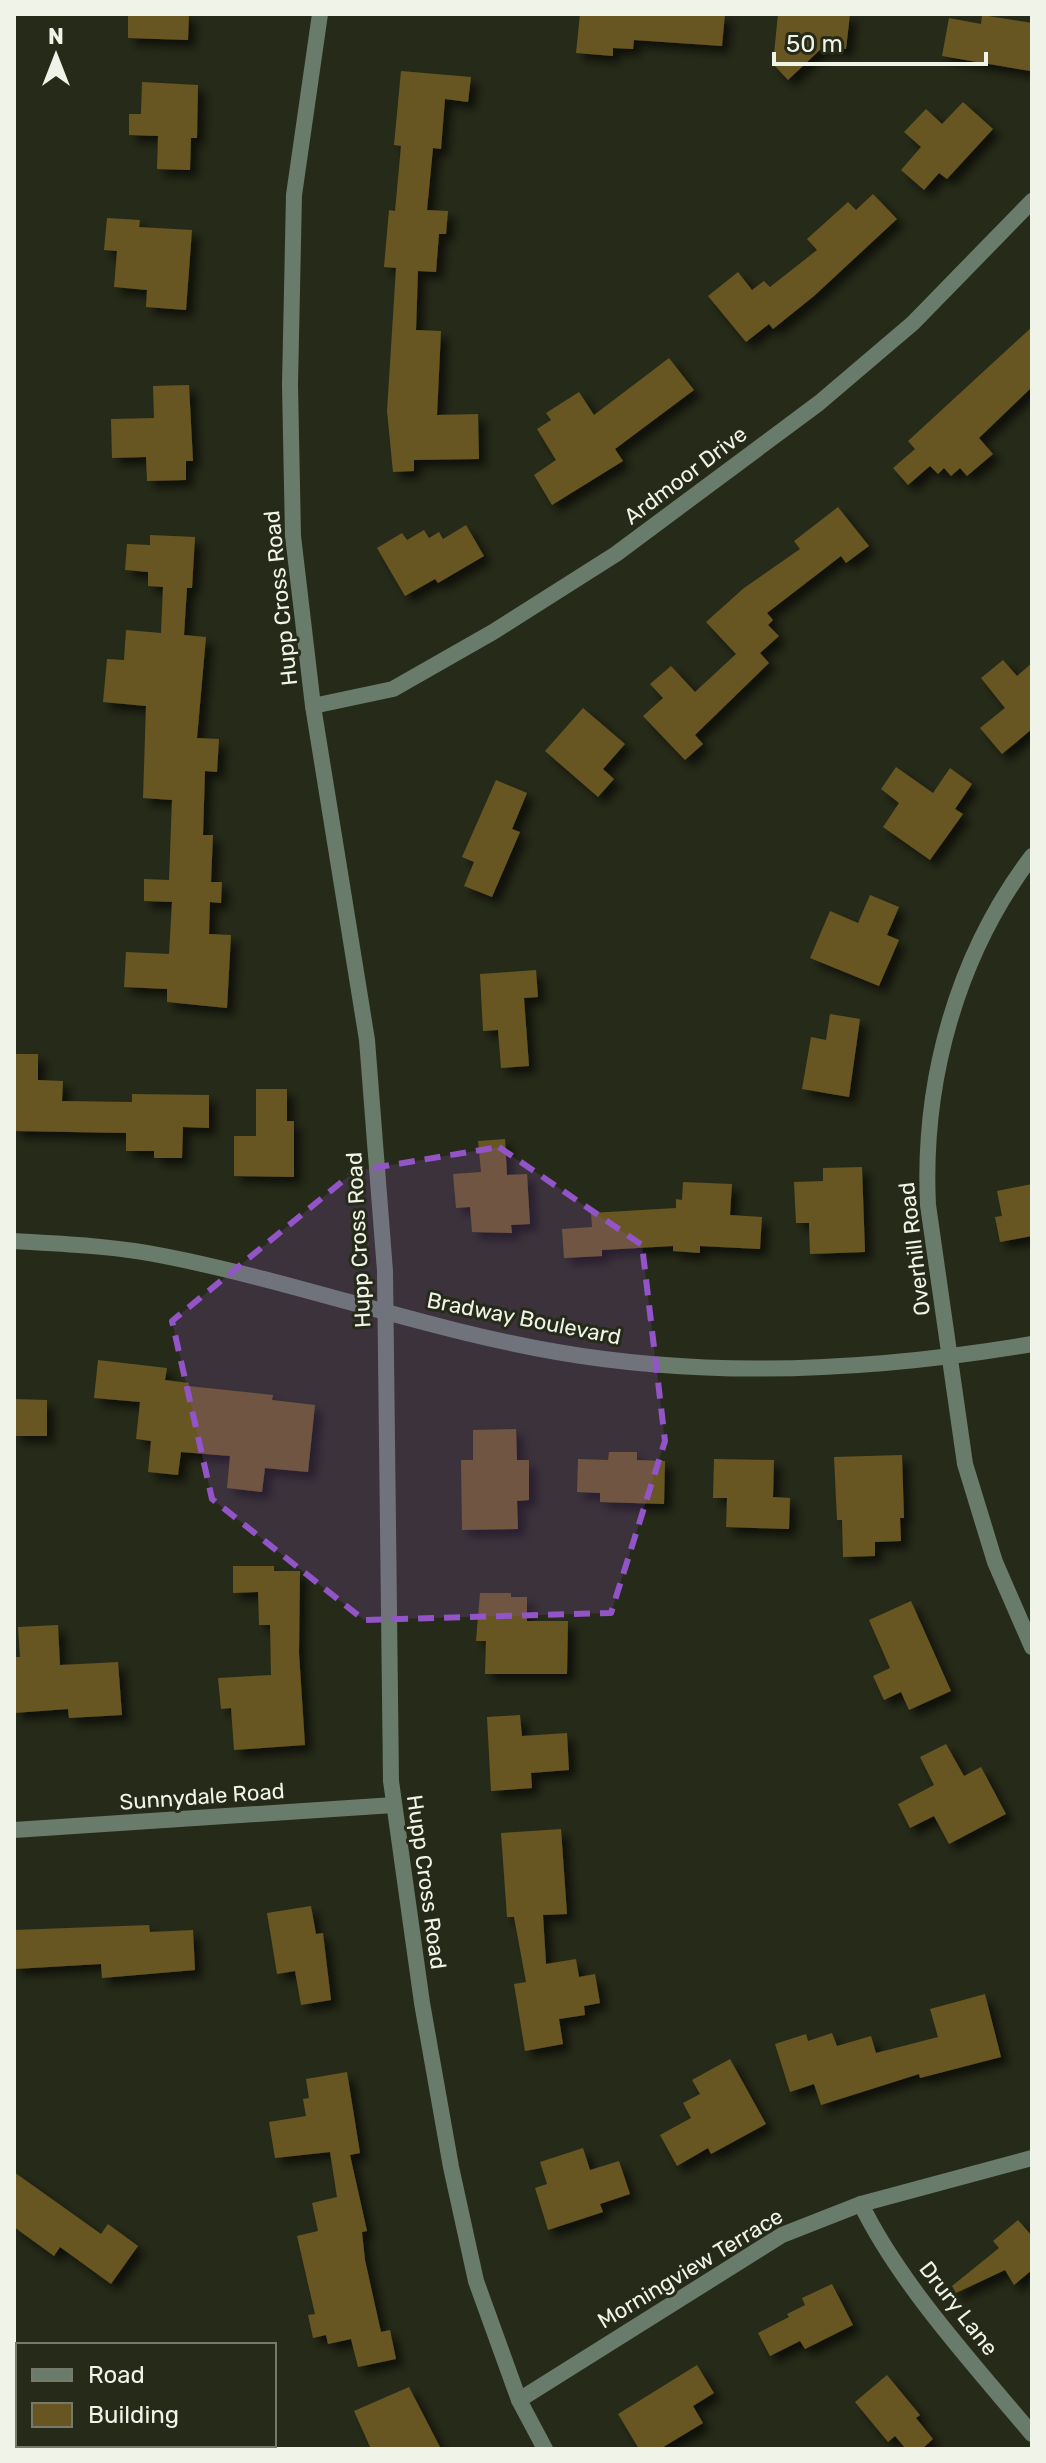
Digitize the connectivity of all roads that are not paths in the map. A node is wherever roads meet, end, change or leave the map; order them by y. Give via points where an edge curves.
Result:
1 (320, 14) edge
2 (1032, 201) edge
3 (313, 706) junction
4 (1032, 856) edge
5 (14, 1241) edge
6 (385, 1311) junction
7 (1032, 1344) edge
8 (949, 1356) junction
9 (1032, 1647) edge
10 (394, 1805) junction
11 (14, 1830) edge
12 (1032, 2158) edge
13 (861, 2204) junction
14 (519, 2400) junction
15 (1032, 2434) edge
16 (545, 2449) edge

1 - 3 street, Hupp Cross Road via 294,195 290,385 293,536
2 - 3 street, Ardmoor Drive via 913,323 819,403 616,554 393,689
3 - 6 street, Hupp Cross Road via 367,1040
4 - 8 street, Overhill Road via 996,908 965,970 945,1034 926,1164
5 - 6 street, Bradway Boulevard via 162,1255
6 - 8 street, Bradway Boulevard via 558,1352 643,1363 830,1365
6 - 10 street, Hupp Cross Road via 387,1660
7 - 8 street, Bradway Boulevard
8 - 9 street, Overhill Road via 978,1513
10 - 11 street, Sunnydale Road
10 - 14 street, Hupp Cross Road via 451,2167 476,2281
12 - 13 street, Morningview Terrace
13 - 14 street, Morningview Terrace via 782,2235
13 - 15 street, Drury Lane via 911,2284
14 - 16 street, Hupp Cross Road

